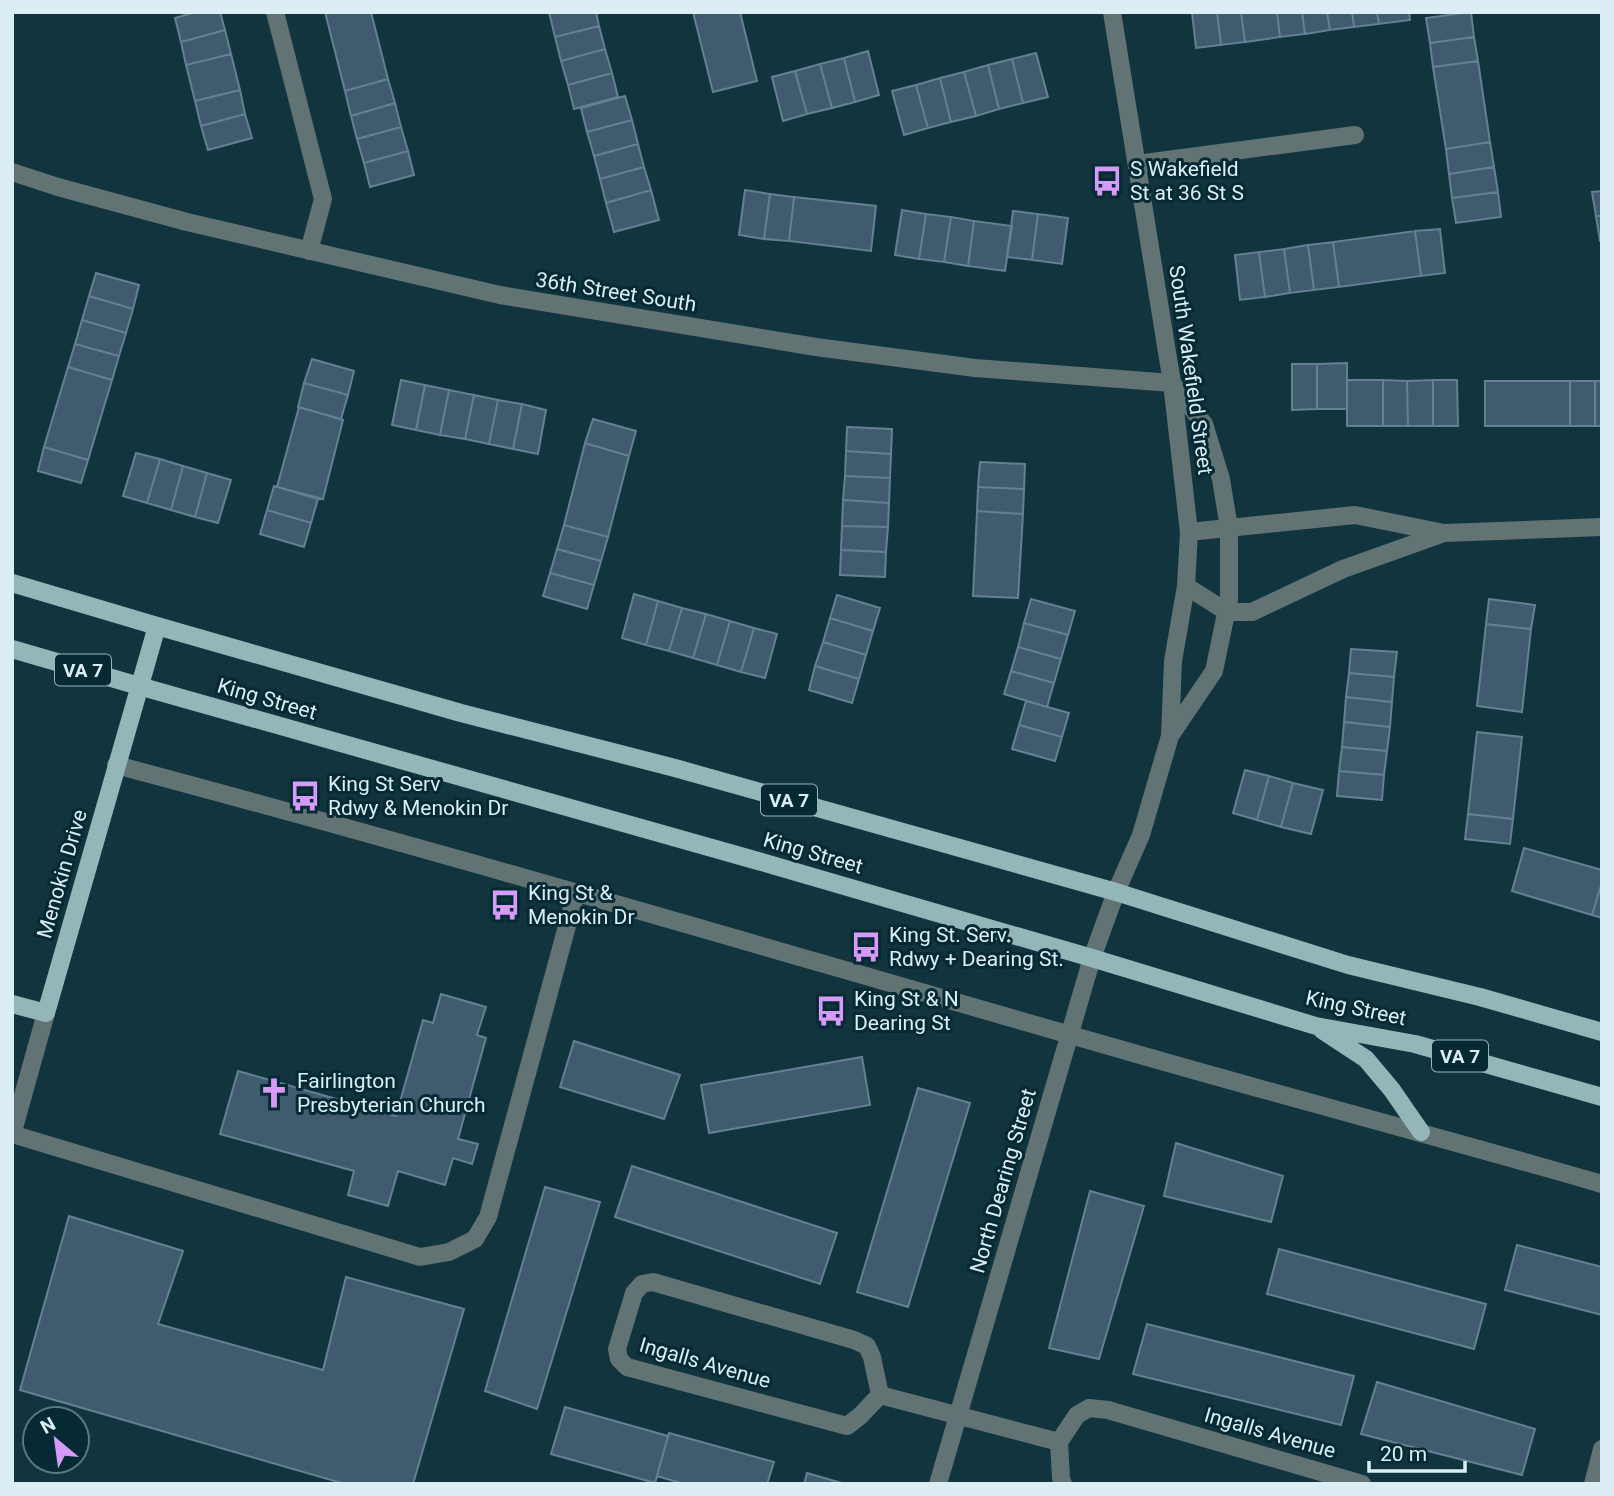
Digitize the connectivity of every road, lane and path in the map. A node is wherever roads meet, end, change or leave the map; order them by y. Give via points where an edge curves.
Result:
1 (275, 12) edge
2 (1111, 12) edge
3 (1355, 135) dead end
4 (1138, 164) junction
5 (12, 172) edge
6 (309, 251) junction
7 (1172, 383) junction
8 (1602, 527) edge
9 (1229, 528) junction
10 (1189, 532) junction
11 (1444, 533) junction
12 (12, 583) edge
13 (1186, 586) junction
14 (1227, 612) junction
15 (157, 626) junction
16 (12, 649) edge
17 (139, 686) junction
18 (1170, 736) junction
19 (116, 765) junction
20 (1116, 892) junction
21 (576, 893) junction
22 (1092, 958) junction
23 (12, 1004) edge
24 (46, 1013) junction
25 (1316, 1026) junction
26 (1602, 1032) edge
27 (1071, 1034) junction
28 (1602, 1097) edge
29 (1421, 1132) junction
30 (12, 1135) edge
31 (1602, 1184) edge
32 (880, 1395) junction
33 (958, 1416) junction
34 (1059, 1442) junction
35 (1602, 1449) edge
36 (938, 1484) edge
37 (1063, 1484) edge
38 (1362, 1484) edge
39 (1593, 1484) edge

1 - 6 street via 323,199
2 - 4 street, South Wakefield Street
3 - 4 street
4 - 7 street, South Wakefield Street
5 - 6 street, 36th Street South
6 - 7 street, 36th Street South via 500,295 816,347 975,368
7 - 9 street, South Wakefield Street via 1204,424 1221,479
7 - 10 street, South Wakefield Street
8 - 11 street
9 - 10 street
9 - 11 street via 1355,515
9 - 14 street, South Wakefield Street
10 - 13 street, South Wakefield Street
11 - 14 street via 1343,569 1259,610
12 - 15 main road, King Street / VA 7
13 - 14 street
13 - 18 street, South Wakefield Street via 1173,661
14 - 18 street, South Wakefield Street via 1214,671
15 - 17 main road, Menokin Drive
15 - 20 main road, King Street / VA 7
16 - 17 main road, King Street / VA 7
17 - 19 main road, Menokin Drive
17 - 22 main road, King Street / VA 7
18 - 20 street, South Wakefield Street via 1141,835
19 - 21 street
19 - 24 main road, Menokin Drive
20 - 22 street, North Dearing Street
20 - 26 main road, King Street / VA 7 via 1348,965
21 - 27 street
21 - 30 street via 488,1217 475,1239 449,1252 420,1257
22 - 25 main road, King Street / VA 7
22 - 27 street, North Dearing Street
23 - 24 main road
24 - 30 street, Menokin Drive
25 - 28 main road, King Street / VA 7 via 1415,1044
25 - 29 main road via 1366,1059
27 - 29 street
27 - 33 street, North Dearing Street
29 - 31 street
32 - 32 street, Ingalls Avenue via 867,1346 653,1282 642,1284 634,1293 617,1349 627,1367 847,1426
32 - 33 street
33 - 34 street
33 - 36 street, North Dearing Street
34 - 37 street
34 - 38 street, Ingalls Avenue via 1077,1415 1089,1408 1108,1410
35 - 39 street

